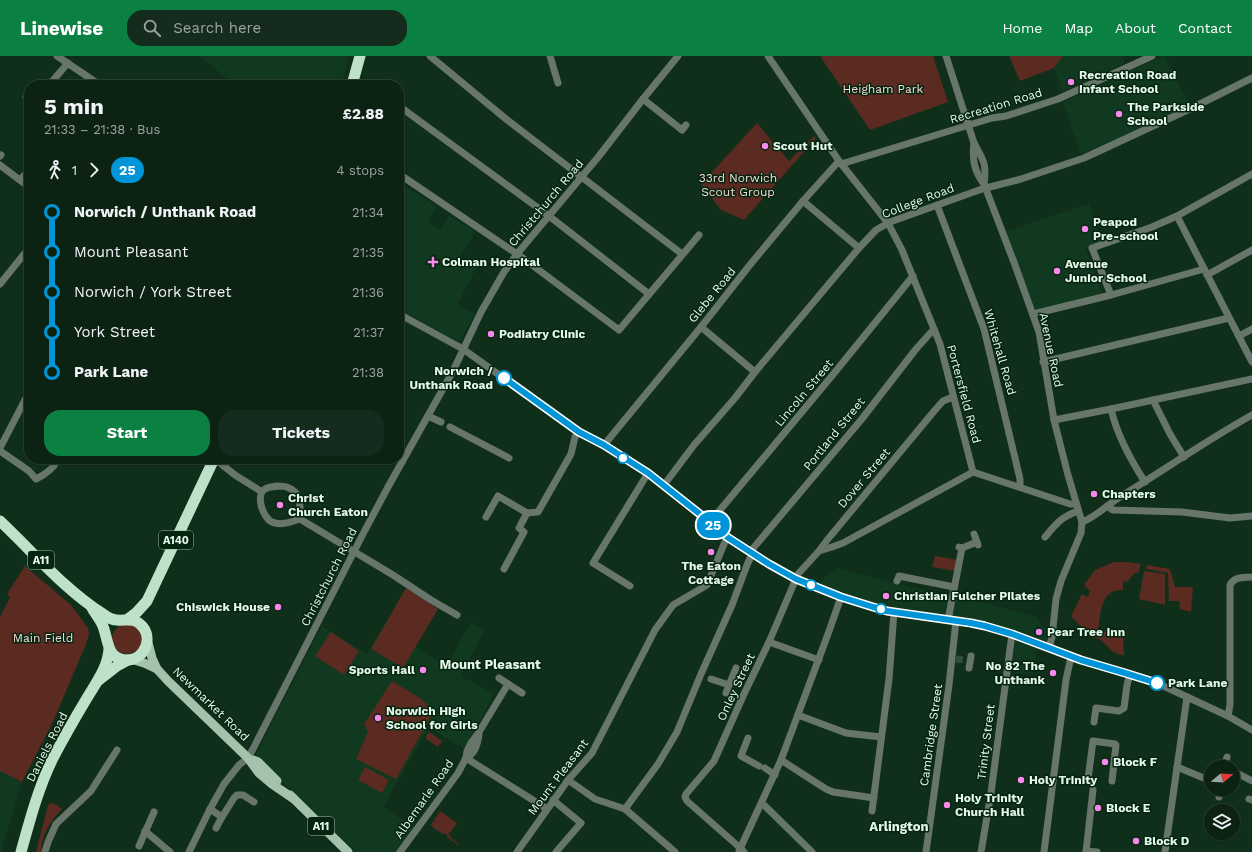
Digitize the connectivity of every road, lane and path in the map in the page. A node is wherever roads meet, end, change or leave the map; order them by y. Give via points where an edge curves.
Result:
1 (57, 56) edge
2 (360, 56) edge
3 (430, 56) edge
4 (550, 56) edge
5 (678, 56) edge
6 (768, 56) edge
7 (946, 56) edge
8 (1152, 56) edge
9 (68, 63) junction
10 (1252, 78) edge
11 (560, 79) dead end
12 (53, 80) edge
13 (93, 80) edge
14 (354, 80) edge
15 (643, 99) junction
16 (404, 110) edge
17 (968, 125) junction
18 (682, 130) dead end
19 (840, 163) junction
20 (0, 165) edge
21 (1252, 174) edge
22 (24, 176) edge
23 (404, 177) edge
24 (582, 177) junction
25 (20, 180) junction
26 (24, 183) edge
27 (985, 186) junction
28 (803, 201) junction
29 (937, 205) junction
30 (549, 216) junction
31 (1177, 216) junction
32 (888, 224) junction
33 (699, 235) dead end
34 (858, 248) junction
35 (1252, 250) edge
36 (24, 254) edge
37 (517, 254) junction
38 (682, 254) junction
39 (1206, 272) junction
40 (913, 276) junction
41 (1, 282) edge
42 (650, 294) junction
43 (1110, 295) junction
44 (1033, 314) junction
45 (404, 317) edge
46 (1229, 318) junction
47 (701, 327) junction
48 (934, 329) junction
49 (1252, 329) edge
50 (1239, 336) junction
51 (463, 349) junction
52 (1043, 362) junction
53 (1252, 362) edge
54 (755, 372) junction
55 (1252, 379) edge
56 (953, 397) junction
57 (1153, 400) junction
58 (24, 402) edge
59 (1110, 409) junction
60 (1252, 415) edge
61 (428, 416) junction
62 (1054, 420) junction
63 (441, 422) dead end
64 (450, 427) dead end
65 (579, 432) junction
66 (604, 445) junction
67 (0, 448) edge
68 (0, 451) edge
69 (1184, 457) junction
70 (509, 458) dead end
71 (404, 459) edge
72 (56, 464) edge
73 (212, 464) edge
74 (221, 464) edge
75 (401, 464) edge
76 (974, 472) junction
77 (648, 473) junction
78 (1144, 482) junction
79 (664, 485) junction
80 (1020, 487) junction
81 (262, 492) junction
82 (1107, 506) junction
83 (1077, 508) junction
84 (527, 513) junction
85 (1252, 516) edge
86 (486, 517) dead end
87 (300, 519) junction
88 (0, 521) edge
89 (710, 522) junction
90 (1082, 522) junction
91 (974, 534) dead end
92 (727, 537) junction
93 (1045, 537) dead end
94 (819, 551) junction
95 (354, 552) junction
96 (751, 553) junction
97 (504, 569) dead end
98 (1252, 577) edge
99 (796, 579) junction
100 (897, 581) dead end
101 (630, 586) dead end
102 (954, 587) junction
103 (841, 597) junction
104 (147, 601) junction
105 (91, 606) junction
106 (894, 612) junction
107 (456, 615) dead end
108 (124, 620) junction
109 (948, 620) junction
110 (956, 621) junction
111 (1012, 634) junction
112 (147, 636) junction
113 (107, 638) junction
114 (770, 642) junction
115 (1049, 648) junction
116 (109, 649) junction
117 (1071, 657) junction
118 (129, 659) junction
119 (819, 660) junction
120 (736, 668) dead end
121 (157, 669) junction
122 (1130, 674) junction
123 (705, 677) junction
124 (499, 678) dead end
125 (98, 681) junction
126 (508, 684) junction
127 (729, 685) junction
128 (522, 693) dead end
129 (726, 693) dead end
130 (1187, 697) junction
131 (798, 716) junction
132 (1228, 716) junction
133 (1094, 722) dead end
134 (1252, 730) edge
135 (881, 737) junction
136 (748, 738) dead end
137 (116, 750) dead end
138 (1227, 757) dead end
139 (248, 758) junction
140 (466, 758) junction
141 (781, 760) junction
142 (1226, 760) edge
143 (1177, 767) junction
144 (774, 775) junction
145 (1240, 775) edge
146 (1204, 778) edge
147 (1088, 779) dead end
148 (568, 780) junction
149 (1112, 781) dead end
150 (1252, 781) edge
151 (1093, 790) dead end
152 (874, 798) junction
153 (554, 800) junction
154 (254, 802) dead end
155 (762, 803) junction
156 (547, 808) junction
157 (210, 809) junction
158 (625, 809) junction
159 (872, 811) dead end
160 (154, 812) dead end
161 (222, 817) junction
162 (216, 828) dead end
163 (145, 831) junction
164 (139, 846) dead end
165 (558, 851) edge
166 (672, 851) edge
167 (741, 851) edge
168 (1086, 851) edge
169 (21, 852) edge
170 (45, 852) edge
171 (170, 852) edge
172 (189, 852) edge
173 (348, 852) edge
174 (400, 852) edge
175 (517, 852) edge
176 (812, 852) edge
177 (926, 852) edge
178 (981, 852) edge
179 (1044, 852) edge
180 (1097, 852) edge
181 (1165, 852) edge

1 - 9 street
2 - 14 highway
3 - 24 street
4 - 11 street
5 - 15 street, Christchurch Road
6 - 19 street, Portersfield Road
7 - 17 street, Avenue Road
8 - 17 street, Recreation Road via 1058,99
9 - 12 street
9 - 13 street
10 - 27 street, College Road via 1084,158 1021,179
15 - 18 street
15 - 24 street, Christchurch Road
16 - 30 street
17 - 19 street, Recreation Road
17 - 27 street, Avenue Road via 974,143 975,168
19 - 28 street, Glebe Road
19 - 32 street, Portersfield Road
20 - 25 street
21 - 31 street
22 - 25 street
23 - 37 street
24 - 30 street, Christchurch Road
24 - 38 street
25 - 26 street
27 - 29 street, College Road
27 - 44 street, Avenue Road
28 - 34 street
28 - 47 street, Glebe Road
29 - 32 street, College Road
29 - 80 street, Whitehall Road via 984,329 1019,472
30 - 37 street, Christchurch Road
30 - 42 street
31 - 39 street
31 - 43 street via 1092,248
32 - 34 street, College Road via 876,230
32 - 40 street, Portersfield Road
33 - 38 street
34 - 54 street, College Road
35 - 39 street
36 - 41 street
37 - 42 street via 619,330
37 - 51 street, Christchurch Road via 481,312
38 - 42 street
39 - 43 street
39 - 46 street
40 - 48 street, Portersfield Road
40 - 89 street, Lincoln Street
43 - 44 street
44 - 52 street, Avenue Road
45 - 51 street
46 - 50 street
46 - 52 street
47 - 54 street
47 - 66 street, Glebe Road
48 - 56 street, Portersfield Road
48 - 96 street, Portland Street
49 - 50 street
50 - 53 street
51 - 61 street, Christchurch Road
51 - 65 street
52 - 62 street, Avenue Road
54 - 79 street, College Road
55 - 57 street
56 - 76 street, Portersfield Road
56 - 94 street, Dover Street via 943,401
57 - 59 street
57 - 69 street
58 - 67 street
59 - 62 street
59 - 78 street via 1120,438
60 - 69 street
61 - 63 street
61 - 71 street, Christchurch Road
62 - 83 street, Avenue Road
64 - 70 street
65 - 66 street
65 - 84 street via 575,437 571,454 538,512
66 - 77 street
68 - 72 street via 29,471 36,479
69 - 78 street
73 - 104 highway, A140
74 - 81 street
75 - 95 street, Christchurch Road
76 - 80 street
76 - 94 street via 842,543
77 - 79 street
77 - 101 street via 593,563
78 - 82 street
79 - 89 street
80 - 83 street
81 - 87 street via 262,511 268,520 283,524
81 - 87 street via 277,486 290,488 300,503
82 - 85 street via 1114,510 1182,512 1230,518
82 - 90 street
83 - 90 street, Avenue Road
83 - 93 street via 1060,520
84 - 86 street via 498,496
84 - 97 street via 518,528 524,532
87 - 95 street
88 - 105 highway, A11
89 - 92 street
90 - 115 street via 1081,533 1056,599
91 - 102 street via 977,544 960,548
92 - 96 street
92 - 148 street, Mount Pleasant via 707,585 673,605 658,625 596,747
94 - 99 street, Dover Street
95 - 107 street
95 - 139 street, Christchurch Road
96 - 99 street
96 - 123 street, Portland Street
98 - 132 street via 1236,578 1230,585
99 - 103 street
99 - 114 street, Onley Street
100 - 102 street via 898,576
102 - 109 street
103 - 106 street
103 - 119 street
104 - 108 highway, A140
104 - 112 highway, A140
105 - 108 highway, A11 via 115,621
105 - 113 highway, A11
106 - 109 street
106 - 135 street
108 - 112 highway, A11 via 139,623
108 - 113 highway, A140 via 111,627
109 - 110 street
110 - 111 street
110 - 177 street, Cambridge Street via 954,658
111 - 115 street
111 - 178 street, Trinity Street
112 - 118 highway, A140 via 143,652 138,657
112 - 121 main road, Newmarket Road / A11
113 - 116 highway, A11
114 - 119 street
114 - 167 street, Onley Street via 714,761 685,798
115 - 117 street
116 - 118 highway, Newmarket Road / A11 via 117,657
116 - 125 highway, Daniels Road / A140 via 109,656
117 - 122 street
117 - 179 street
118 - 121 main road, Newmarket Road / A11
118 - 125 highway, Daniels Road / A140
119 - 131 street
120 - 127 street
121 - 139 main road, Newmarket Road / A11
122 - 130 street
122 - 133 street via 1124,708 1119,711 1096,708
123 - 127 street
123 - 158 street, Portland Street via 658,764
124 - 126 street
125 - 169 highway, Daniels Road / A140 via 44,778
126 - 128 street
126 - 140 street via 469,747
127 - 129 street
130 - 132 street
130 - 143 street
131 - 135 street via 846,733
131 - 141 street
132 - 134 street
135 - 152 street
136 - 144 street via 739,759 762,767
137 - 170 street via 91,791 56,824
138 - 142 street
139 - 157 street, Christchurch Road via 224,784
139 - 173 main road, Newmarket Road / A11 via 258,762
140 - 156 street, Albemarle Road
140 - 174 street, Albemarle Road via 458,773
141 - 144 street
141 - 152 street via 826,789
143 - 146 street
143 - 181 street
144 - 155 street
145 - 150 street
147 - 149 street via 1093,741 1116,745
148 - 153 street, Mount Pleasant
148 - 158 street via 595,799
151 - 168 street
152 - 159 street
153 - 156 street, Mount Pleasant
153 - 165 street via 581,823
154 - 161 street via 243,795 237,795
155 - 167 street
155 - 176 street
156 - 175 street, Mount Pleasant
157 - 161 street
157 - 172 street, Christchurch Road
158 - 166 street
160 - 163 street
161 - 162 street
163 - 164 street
163 - 171 street
168 - 180 street

